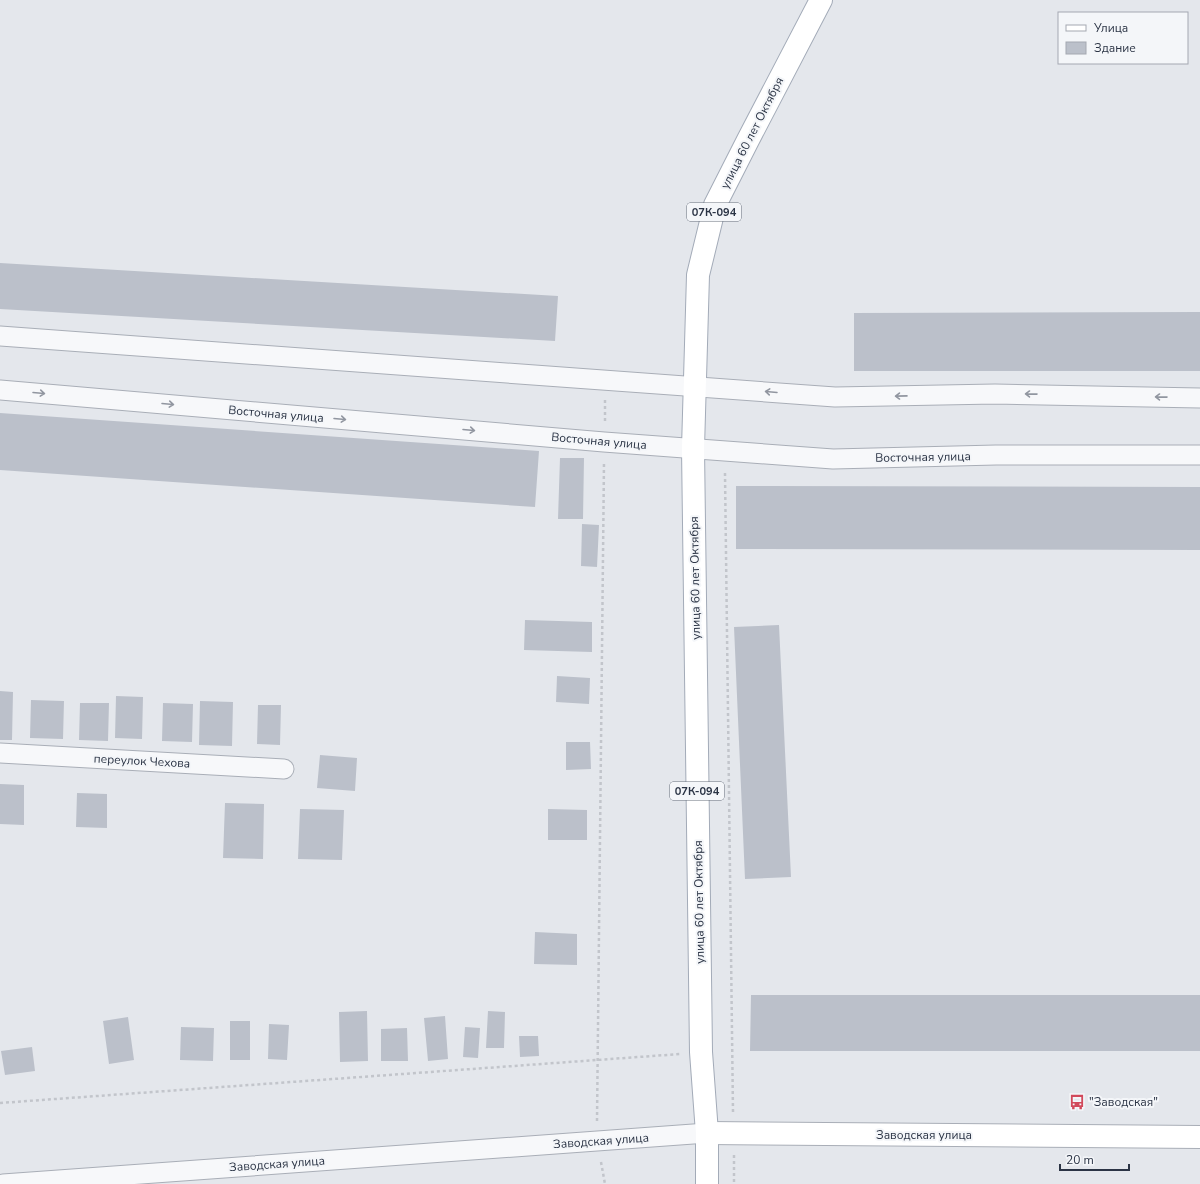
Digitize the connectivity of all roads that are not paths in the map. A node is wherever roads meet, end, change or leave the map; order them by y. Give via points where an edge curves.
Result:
1 (821, 0) edge
2 (0, 336) edge
3 (695, 386) junction
4 (0, 390) edge
5 (1200, 398) edge
6 (693, 448) junction
7 (1200, 455) edge
8 (0, 753) edge
9 (284, 769) dead end
10 (707, 1133) junction
11 (1200, 1136) edge
12 (2, 1184) edge
13 (707, 1184) edge

1 - 3 main road, улица 60 лет Октября / 07К-094 via 715,205 698,275
2 - 3 street
5 -> 3 street via 995,394 835,397
3 - 6 main road, улица 60 лет Октября / 07К-094
4 -> 6 street, Восточная улица
6 - 7 street, Восточная улица via 833,459 996,455
6 - 10 main road, улица 60 лет Октября / 07К-094 via 701,1052
8 - 9 street, переулок Чехова
10 - 11 main road, Заводская улица
10 - 12 street, Заводская улица
10 - 13 main road, улица 60 лет Октября

